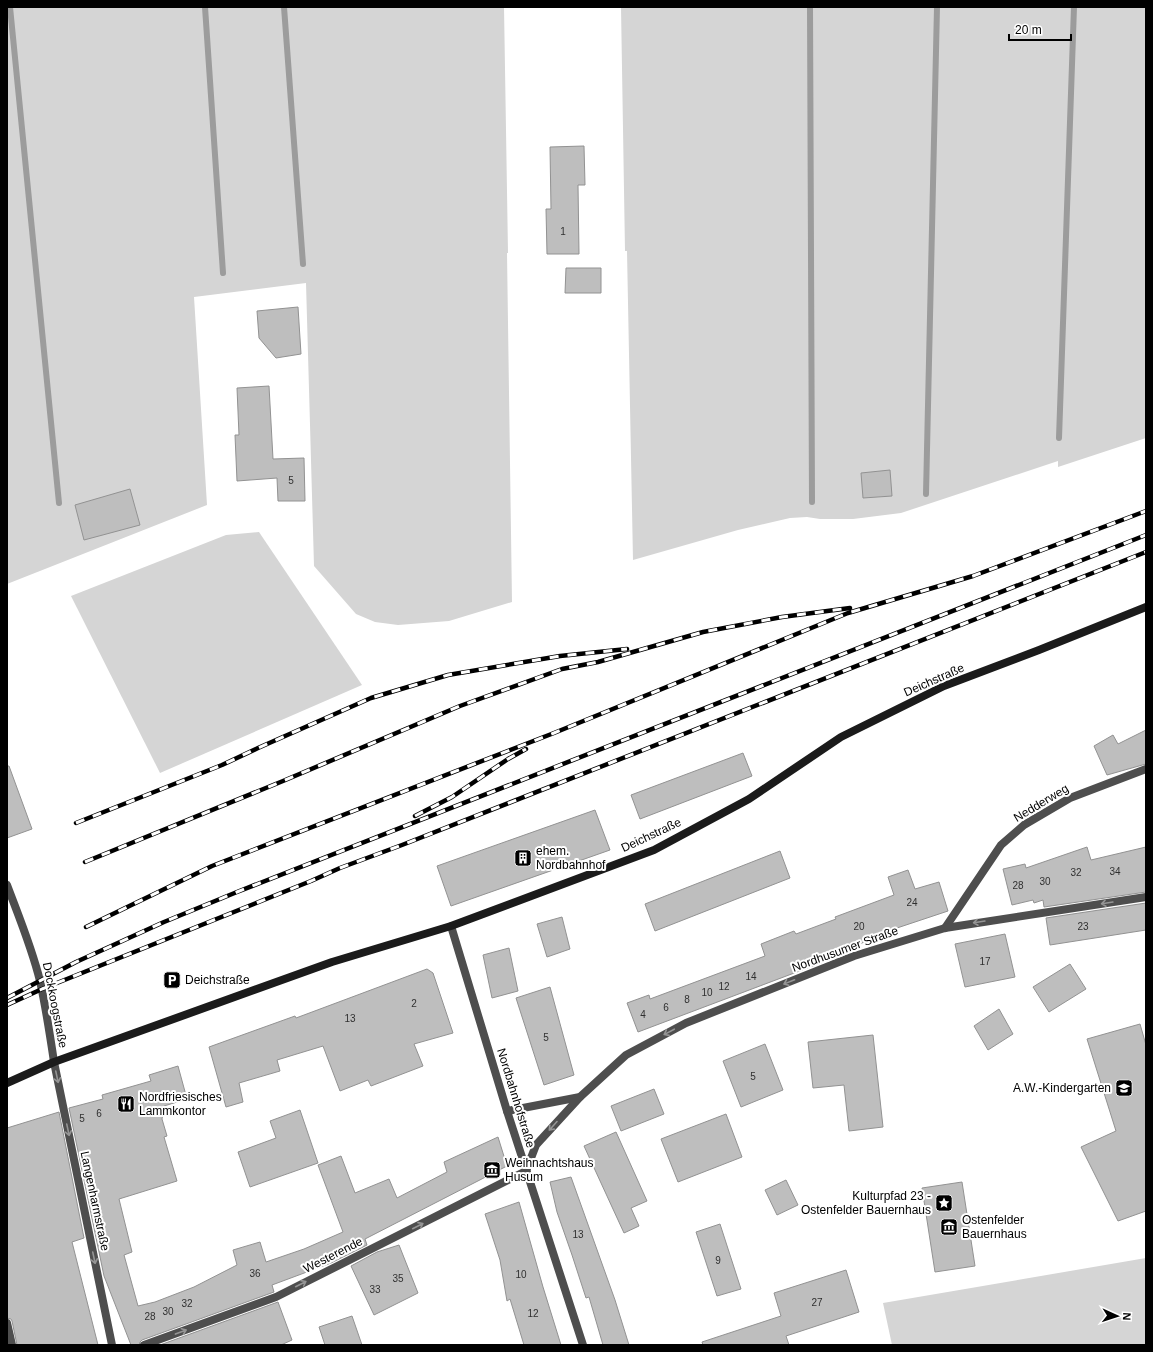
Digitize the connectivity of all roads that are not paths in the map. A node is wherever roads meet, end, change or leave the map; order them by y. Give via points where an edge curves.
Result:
1 (1146, 607) edge
2 (1146, 769) edge
3 (7, 885) edge
4 (1146, 897) edge
5 (451, 926) junction
6 (945, 928) junction
7 (54, 1062) junction
8 (7, 1084) edge
9 (580, 1097) junction
10 (507, 1111) junction
11 (526, 1171) junction
12 (7, 1323) edge
13 (12, 1345) edge
14 (112, 1345) edge
15 (144, 1345) edge
16 (583, 1345) edge

1 - 5 main road, Deichstraße via 944,686 841,737 749,799 654,850
2 - 6 street, Nedderweg via 1070,798 1024,825 1001,845
3 - 7 street, Dockkoogstraße via 40,981
4 -> 6 street, Nordhusumer Straße
5 - 7 main road, Deichstraße via 332,962
5 - 10 street, Nordbahnhofstraße
6 -> 9 street, Nordhusumer Straße via 854,956 686,1023 626,1055
7 - 8 main road, Deichstraße
7 -> 14 street, Langenharmstraße
9 - 10 street
9 -> 11 street, Nordhusumer Straße via 536,1145
10 - 11 street, Nordbahnhofstraße
15 -> 11 street, Westerende via 276,1297
11 - 16 street, Nordbahnhofstraße
12 - 13 street

